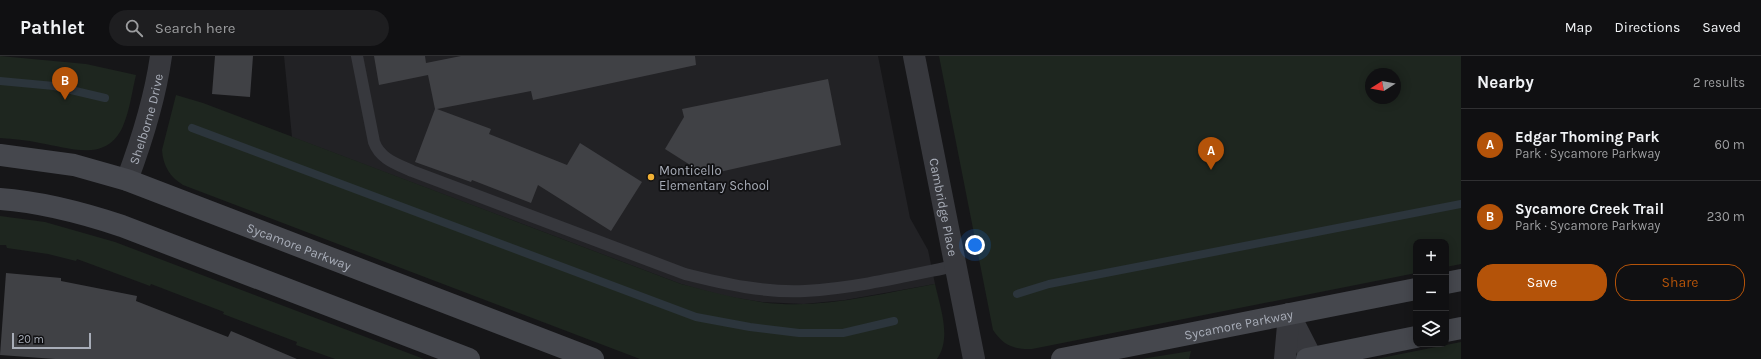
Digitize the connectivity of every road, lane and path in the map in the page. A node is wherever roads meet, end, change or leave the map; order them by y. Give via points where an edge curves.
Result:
1 (161, 56) edge
2 (358, 56) edge
3 (914, 56) edge
4 (0, 155) edge
5 (127, 180) junction
6 (0, 200) edge
7 (955, 266) junction
8 (1461, 280) edge
9 (1449, 282) edge
10 (1413, 290) edge
11 (1289, 314) junction
12 (1461, 328) edge
13 (1449, 330) edge
14 (1413, 338) edge
15 (571, 355) edge
16 (469, 359) edge
17 (593, 359) edge
18 (974, 359) edge
19 (1062, 359) edge
20 (1285, 359) edge
21 (1310, 359) edge

1 - 5 street, Shelborne Drive via 157,85
2 - 7 lane via 374,142 382,156 412,171 686,274 764,290 804,291 846,287
3 - 7 street, Cambridge Place
4 - 5 main road, Sycamore Parkway via 74,165
5 - 15 main road, Sycamore Parkway
6 - 16 main road via 58,208 122,226
7 - 18 street, Cambridge Place
8 - 9 main road
10 - 11 main road, Sycamore Parkway
11 - 19 main road, Sycamore Parkway
11 - 20 street
11 - 21 street
12 - 13 main road
14 - 21 main road
15 - 17 main road, Sycamore Parkway

